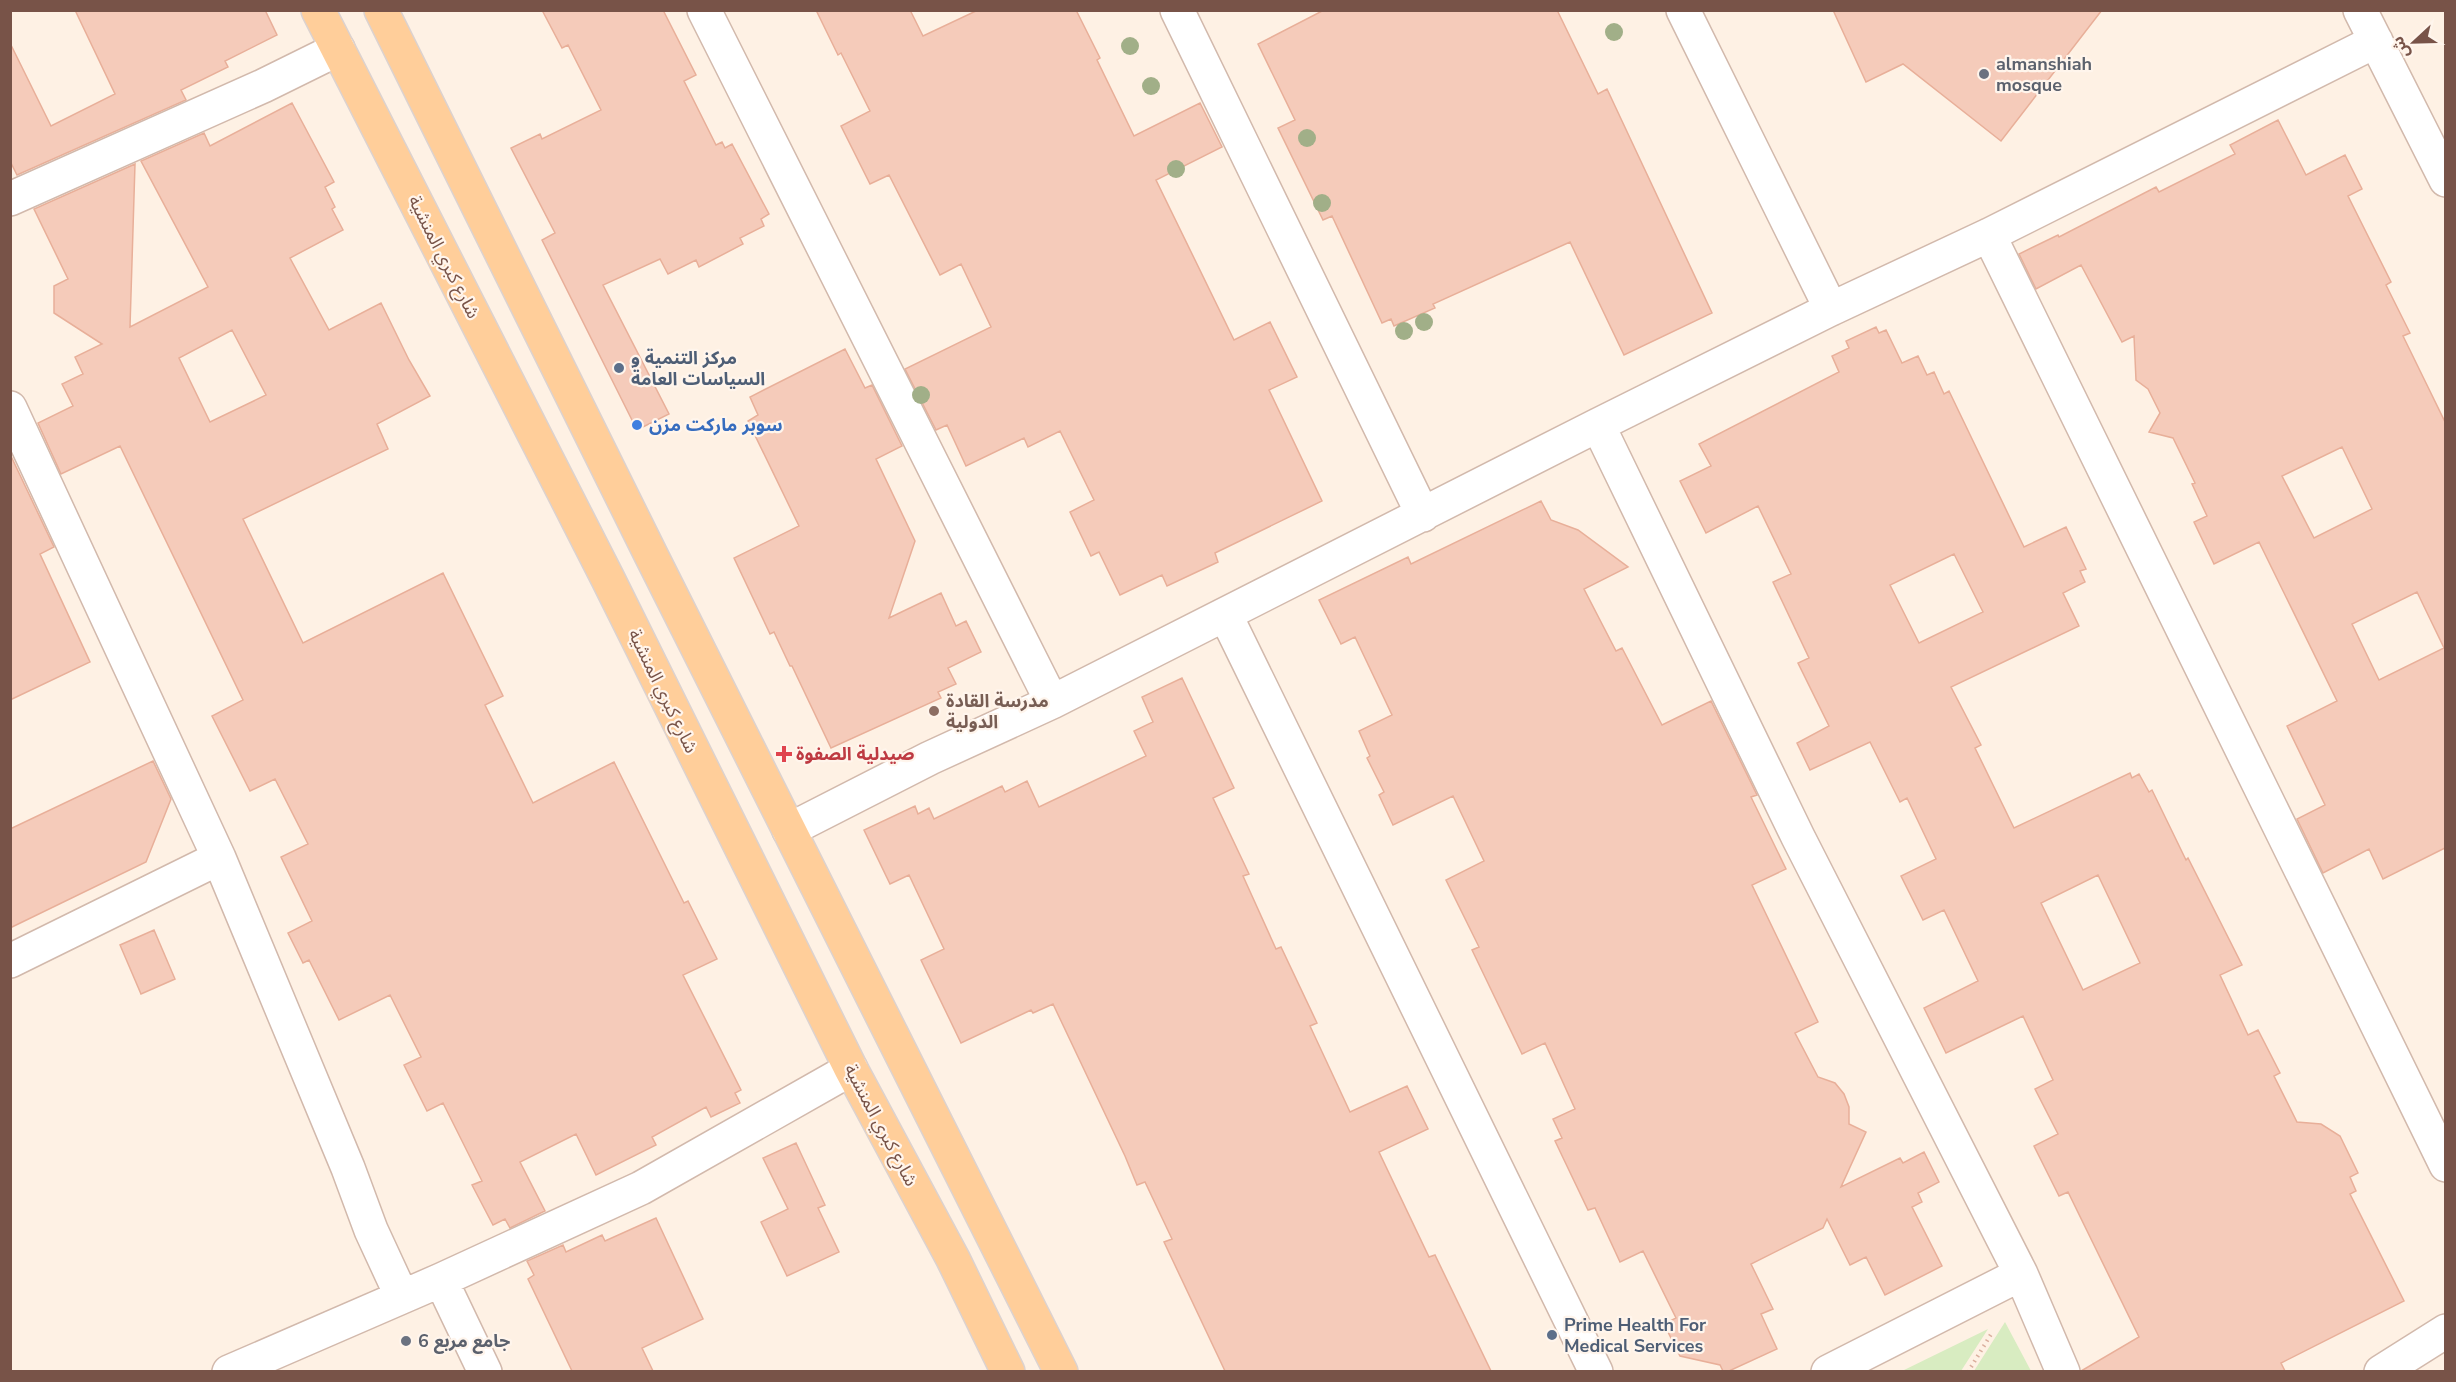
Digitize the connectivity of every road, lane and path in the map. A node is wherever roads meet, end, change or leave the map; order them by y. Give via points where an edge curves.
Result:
1 (318, 10) edge
2 (381, 10) edge
3 (704, 10) edge
4 (1178, 10) edge
5 (2360, 10) edge
6 (1693, 14) edge
7 (2376, 41) junction
8 (338, 49) junction
9 (2445, 180) edge
10 (10, 200) edge
11 (1989, 235) junction
12 (1831, 309) junction
13 (10, 408) edge
14 (1598, 425) junction
15 (1423, 514) junction
16 (1226, 616) junction
17 (1052, 702) junction
18 (789, 830) junction
19 (219, 858) junction
20 (10, 961) edge
21 (851, 1069) junction
22 (2445, 1165) edge
23 (2021, 1274) junction
24 (441, 1280) junction
25 (402, 1297) junction
26 (1998, 1323) dead end
27 (2445, 1330) edge
28 (229, 1371) edge
29 (485, 1371) edge
30 (1008, 1371) edge
31 (1061, 1371) edge
32 (1596, 1371) edge
33 (1828, 1371) edge
34 (1968, 1371) edge
35 (2063, 1371) edge
36 (2381, 1371) edge

1 - 8 main road, شارع كبري المنشية
2 - 18 main road
3 - 17 street
4 - 15 street
5 - 7 street
6 - 12 street
7 - 9 street
7 - 11 street
8 - 10 street
8 - 21 main road, شارع كبري المنشية via 608,579
11 - 12 street
11 - 22 street
12 - 14 street
13 - 19 street
14 - 15 street
14 - 23 street via 1798,837
15 - 16 street
16 - 17 street
16 - 32 street
17 - 18 street via 930,758
18 - 31 main road
19 - 20 street
19 - 25 street
21 - 24 street via 641,1188
21 - 30 main road, شارع كبري المنشية
23 - 33 street
23 - 35 street
24 - 25 street
24 - 29 street
25 - 28 street
26 - 34 path
27 - 36 street

